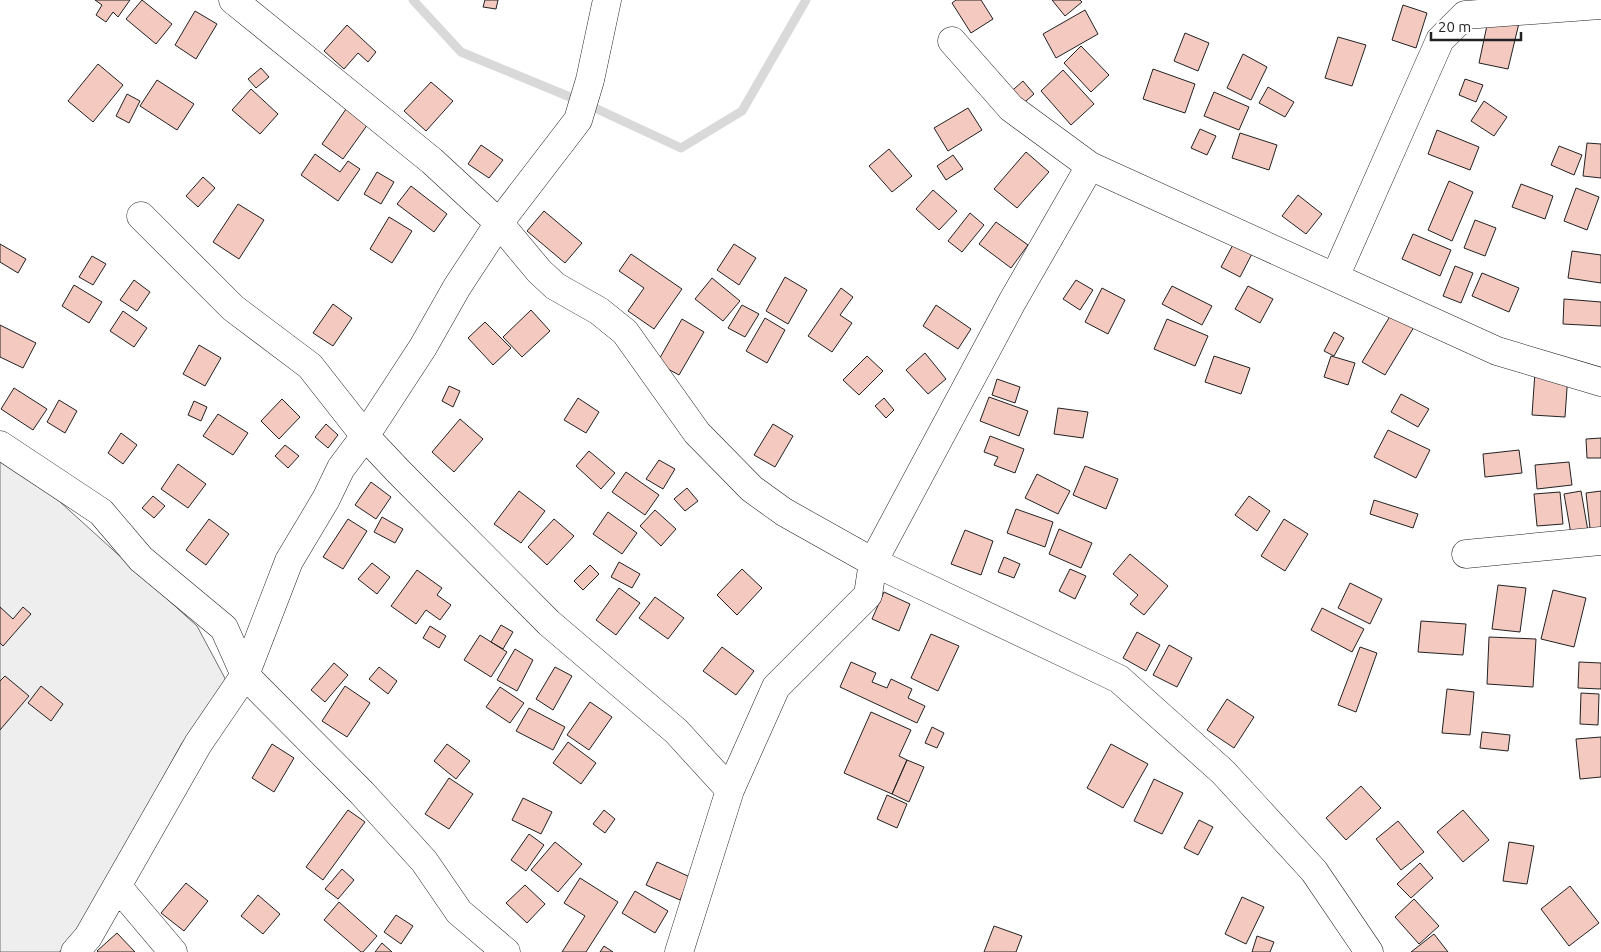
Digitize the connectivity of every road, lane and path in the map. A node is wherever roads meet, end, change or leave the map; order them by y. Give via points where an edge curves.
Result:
1 (233, 0) edge
2 (607, 0) edge
3 (1601, 5) edge
4 (952, 41) dead end
5 (1090, 166) junction
6 (141, 216) dead end
7 (499, 224) junction
8 (1335, 277) junction
9 (1601, 382) edge
10 (365, 436) junction
11 (0, 445) edge
12 (1601, 542) edge
13 (1466, 554) dead end
14 (873, 562) junction
15 (244, 675) junction
16 (730, 790) junction
17 (118, 887) junction
18 (75, 952) edge
19 (173, 952) edge
20 (506, 952) edge
21 (679, 952) edge
22 (1369, 952) edge

1 - 7 street via 432,161
2 - 7 street via 578,120
3 - 8 street via 1465,15 1451,28 1440,40
4 - 5 street via 1011,108
5 - 8 street
5 - 14 street via 1012,302
6 - 10 street via 233,308 310,366
7 - 10 street
7 - 14 street via 555,286 599,311 625,332 697,433 752,489 784,512
8 - 9 street via 1497,351
10 - 15 street via 341,468 290,561
10 - 16 street via 549,623 676,731
11 - 15 street via 101,512 141,559 224,628
12 - 13 street
14 - 16 street via 868,595 776,687
14 - 22 street via 1119,680 1224,772 1314,871
15 - 17 street via 198,744
15 - 20 street via 362,793 424,861 459,912
16 - 21 street
17 - 18 street via 88,938
17 - 19 street

